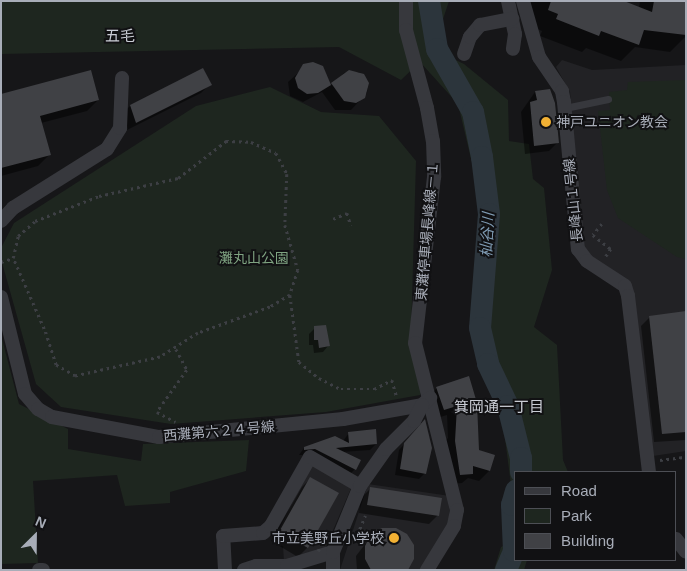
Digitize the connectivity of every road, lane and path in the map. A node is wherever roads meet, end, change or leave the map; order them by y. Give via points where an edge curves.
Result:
1 (406, 1) edge
2 (508, 1) edge
3 (523, 1) edge
4 (512, 19) junction
5 (513, 49) dead end
6 (464, 54) dead end
7 (122, 78) dead end
8 (608, 99) dead end
9 (565, 108) junction
10 (333, 219) dead end
11 (1, 221) edge
12 (602, 224) dead end
13 (351, 225) dead end
14 (13, 258) junction
15 (1, 262) edge
16 (599, 268) junction
17 (290, 296) junction
18 (1, 297) edge
19 (176, 349) junction
20 (397, 395) dead end
21 (426, 402) junction
22 (200, 434) junction
23 (686, 457) edge
24 (648, 467) edge
25 (360, 486) junction
26 (365, 516) dead end
27 (677, 540) edge
28 (318, 551) dead end
29 (333, 552) junction
30 (686, 552) edge
31 (39, 570) edge
32 (43, 570) edge
33 (225, 570) edge
34 (244, 570) edge
35 (333, 570) edge
36 (427, 570) edge

1 - 21 street, 東灘停車場長峰線－１ via 406,30 434,141 434,177 415,344
2 - 4 street
3 - 9 street, 長峰山１号線 via 539,56 562,91
4 - 5 street
4 - 6 street via 480,26 470,37
7 - 11 street via 120,128 107,149 13,208
8 - 9 lane
9 - 16 street, 長峰山１号線 via 576,241 588,260
10 - 13 path via 347,213
12 - 16 path via 592,235 611,249
14 - 15 path
14 - 17 path via 18,236 35,221 99,196 178,178 226,142 251,142 276,153 287,174 285,226 298,270
14 - 19 path via 56,365 75,376 160,357
16 - 24 street, 長峰山１号線 via 625,286 628,296
17 - 19 path via 270,307 198,333
17 - 20 path via 299,362 340,389 374,388 392,380
18 - 22 street, 西灘第六２４号線 via 25,394 38,409 52,416 159,438
19 - 22 path via 187,370 157,412
21 - 22 street, 西灘第六２４号線 via 343,419
21 - 25 street
21 - 36 street via 458,510 454,526
23 - 24 path
25 - 29 street
25 - 33 street via 310,457 271,526 262,533 223,536
26 - 28 path, bridge via 357,535 329,533
27 - 30 street
29 - 34 street via 287,566 256,566
29 - 35 street
31 - 32 street

